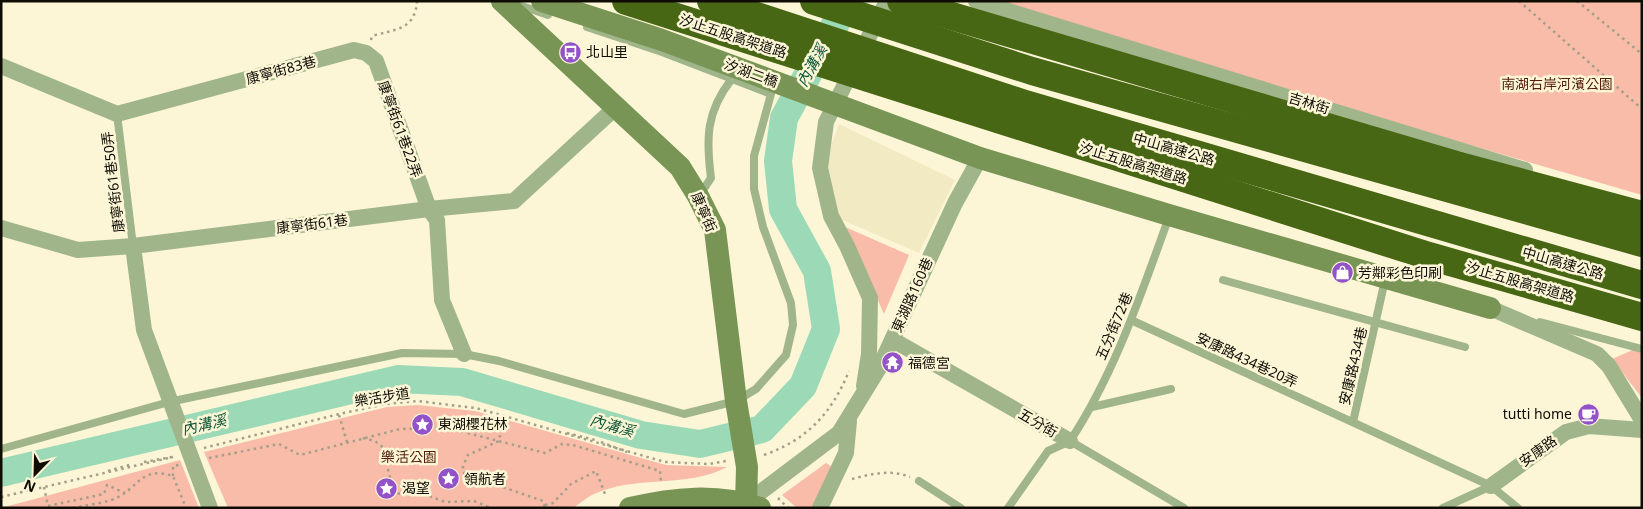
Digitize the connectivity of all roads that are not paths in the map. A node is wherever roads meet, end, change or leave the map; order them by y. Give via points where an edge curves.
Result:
1 (502, 1) edge
2 (507, 1) edge
3 (626, 1) edge
4 (710, 1) edge
5 (814, 1) edge
6 (886, 1) edge
7 (901, 1) edge
8 (976, 1) edge
9 (547, 9) edge
10 (579, 20) junction
11 (366, 53) joint
12 (1, 66) edge
13 (731, 80) junction
14 (838, 100) junction
15 (615, 108) junction
16 (117, 114) junction
17 (980, 158) junction
18 (698, 196) junction
19 (1642, 206) edge
20 (429, 209) junction
21 (1642, 215) edge
22 (1170, 216) junction
23 (1, 228) edge
24 (1642, 242) edge
25 (133, 246) junction
26 (1386, 278) junction
27 (1224, 280) dead end
28 (1642, 285) edge
29 (1490, 308) junction
30 (1642, 317) edge
31 (1131, 320) junction
32 (1376, 321) junction
33 (893, 340) junction
34 (1465, 347) dead end
35 (1642, 349) edge
36 (464, 354) junction
37 (1171, 389) dead end
38 (863, 390) junction
39 (169, 402) junction
40 (1092, 407) junction
41 (737, 408) junction
42 (850, 418) junction
43 (1642, 420) edge
44 (1353, 422) junction
45 (1642, 430) edge
46 (1070, 441) junction
47 (1, 449) edge
48 (919, 481) road end
49 (1491, 486) junction
50 (758, 504) edge
51 (210, 508) edge
52 (630, 508) edge
53 (820, 508) edge
54 (961, 508) edge
55 (1008, 508) edge
56 (1184, 508) edge
57 (1442, 508) edge
58 (1518, 508) edge

1 - 15 street, 康寧街
2 - 9 lane
3 - 30 highway, 汐止五股高架道路 via 1429,256
4 - 28 highway, 中山高速公路 via 1025,104
5 - 24 highway via 1032,71
6 - 14 street
7 - 21 highway via 1456,165
8 - 19 street, 吉林街
9 - 10 street, 汐湖二橋
10 - 13 lane
10 - 17 street, 汐湖二橋 via 662,40
11 - 16 street, 康寧街83巷 via 354,50
11 - 20 street, 康寧街61巷22弄 via 376,61
12 - 16 street
13 - 18 lane via 712,111 708,152 711,178
13 - 41 lane via 770,94 754,156 754,189 763,227 791,303 793,325 786,355
14 - 17 lane via 976,150
14 - 38 street via 826,122 820,168 831,216 870,298 869,354
15 - 18 street, 康寧街 via 680,168
15 - 20 street, 康寧街61巷 via 514,201
16 - 25 lane, 康寧街61巷50弄
17 - 22 street, 汐湖二橋
17 - 33 street, 東湖路160巷 via 955,203
18 - 41 street, 康寧街 via 715,230
20 - 25 street, 康寧街61巷
20 - 36 street, 康寧街61巷22弄 via 438,220 442,300
22 - 26 street, 汐湖二橋
22 - 31 lane, 五分街72巷
23 - 25 street, 康寧街61巷 via 78,250
25 - 39 street via 144,330
26 - 29 street, 汐湖二橋
26 - 32 lane
27 - 32 lane, 安康路434巷
29 - 35 lane
29 - 43 street via 1597,354 1609,366
31 - 40 lane, 五分街72巷
31 - 44 lane, 安康路434巷20弄
32 - 34 lane
32 - 44 lane, 安康路434巷
33 - 38 street, 東湖路160巷
33 - 46 street, 五分街
36 - 39 lane via 402,354
36 - 41 lane via 551,375 684,414
37 - 40 lane
38 - 42 street, 東湖路160巷
39 - 47 lane
39 - 51 street via 194,455
40 - 46 lane, 五分街72巷
41 - 50 street, 康寧街 via 745,460
42 - 50 street, 東湖路160巷 via 839,434
42 - 53 street via 846,453
44 - 49 lane, 安康路434巷
45 - 49 street, 安康路 via 1589,426 1566,432
46 - 55 lane via 1048,451
46 - 56 lane, 五分街
48 - 54 lane
49 - 57 lane, 安康路
49 - 58 lane, 安康路434巷
50 - 52 street via 717,498 665,500

